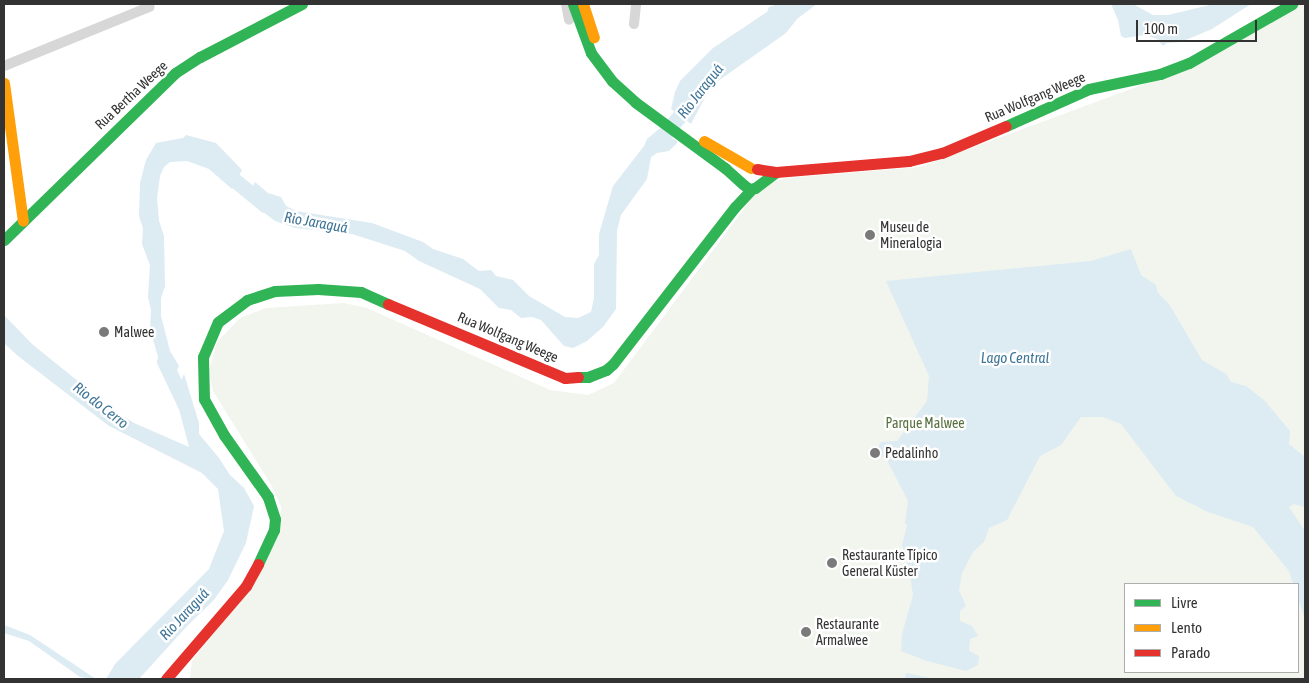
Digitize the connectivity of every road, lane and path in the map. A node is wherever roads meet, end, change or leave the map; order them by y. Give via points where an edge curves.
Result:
1 (566, 4) edge
2 (573, 4) edge
3 (583, 4) edge
4 (636, 4) edge
5 (1292, 4) edge
6 (298, 5) edge
7 (148, 7) dead end
8 (569, 20) dead end
9 (634, 24) dead end
10 (4, 66) edge
11 (4, 83) edge
12 (659, 115) junction
13 (700, 143) junction
14 (754, 169) junction
15 (776, 172) junction
16 (749, 186) junction
17 (18, 198) junction
18 (43, 202) junction
19 (23, 221) junction
20 (4, 240) edge
21 (166, 679) edge

1 - 8 street
2 - 12 main road via 583,36 602,70 624,94
3 - 12 main road via 603,56 625,83
4 - 9 street
5 - 15 main road, Rua Wolfgang Weege via 1189,63 1160,74 1089,89 942,153 909,161
6 - 18 main road, Rua Bertha Weege via 175,73
7 - 10 street
11 - 17 main road
12 - 13 main road
13 - 14 main road
13 - 16 main road
14 - 15 main road, Rua Wolfgang Weege
14 - 16 main road via 742,174
14 - 16 main road via 762,178
15 - 16 main road, Rua Wolfgang Weege
16 - 21 main road, Rua Wolfgang Weege via 613,364 588,378 565,378 376,297 347,290 275,291 247,300 218,322 203,357 204,399 224,436 273,505 274,530 246,586
17 - 18 main road
17 - 19 main road
18 - 19 main road, Rua Bertha Weege
19 - 20 main road, Rua Bertha Weege

